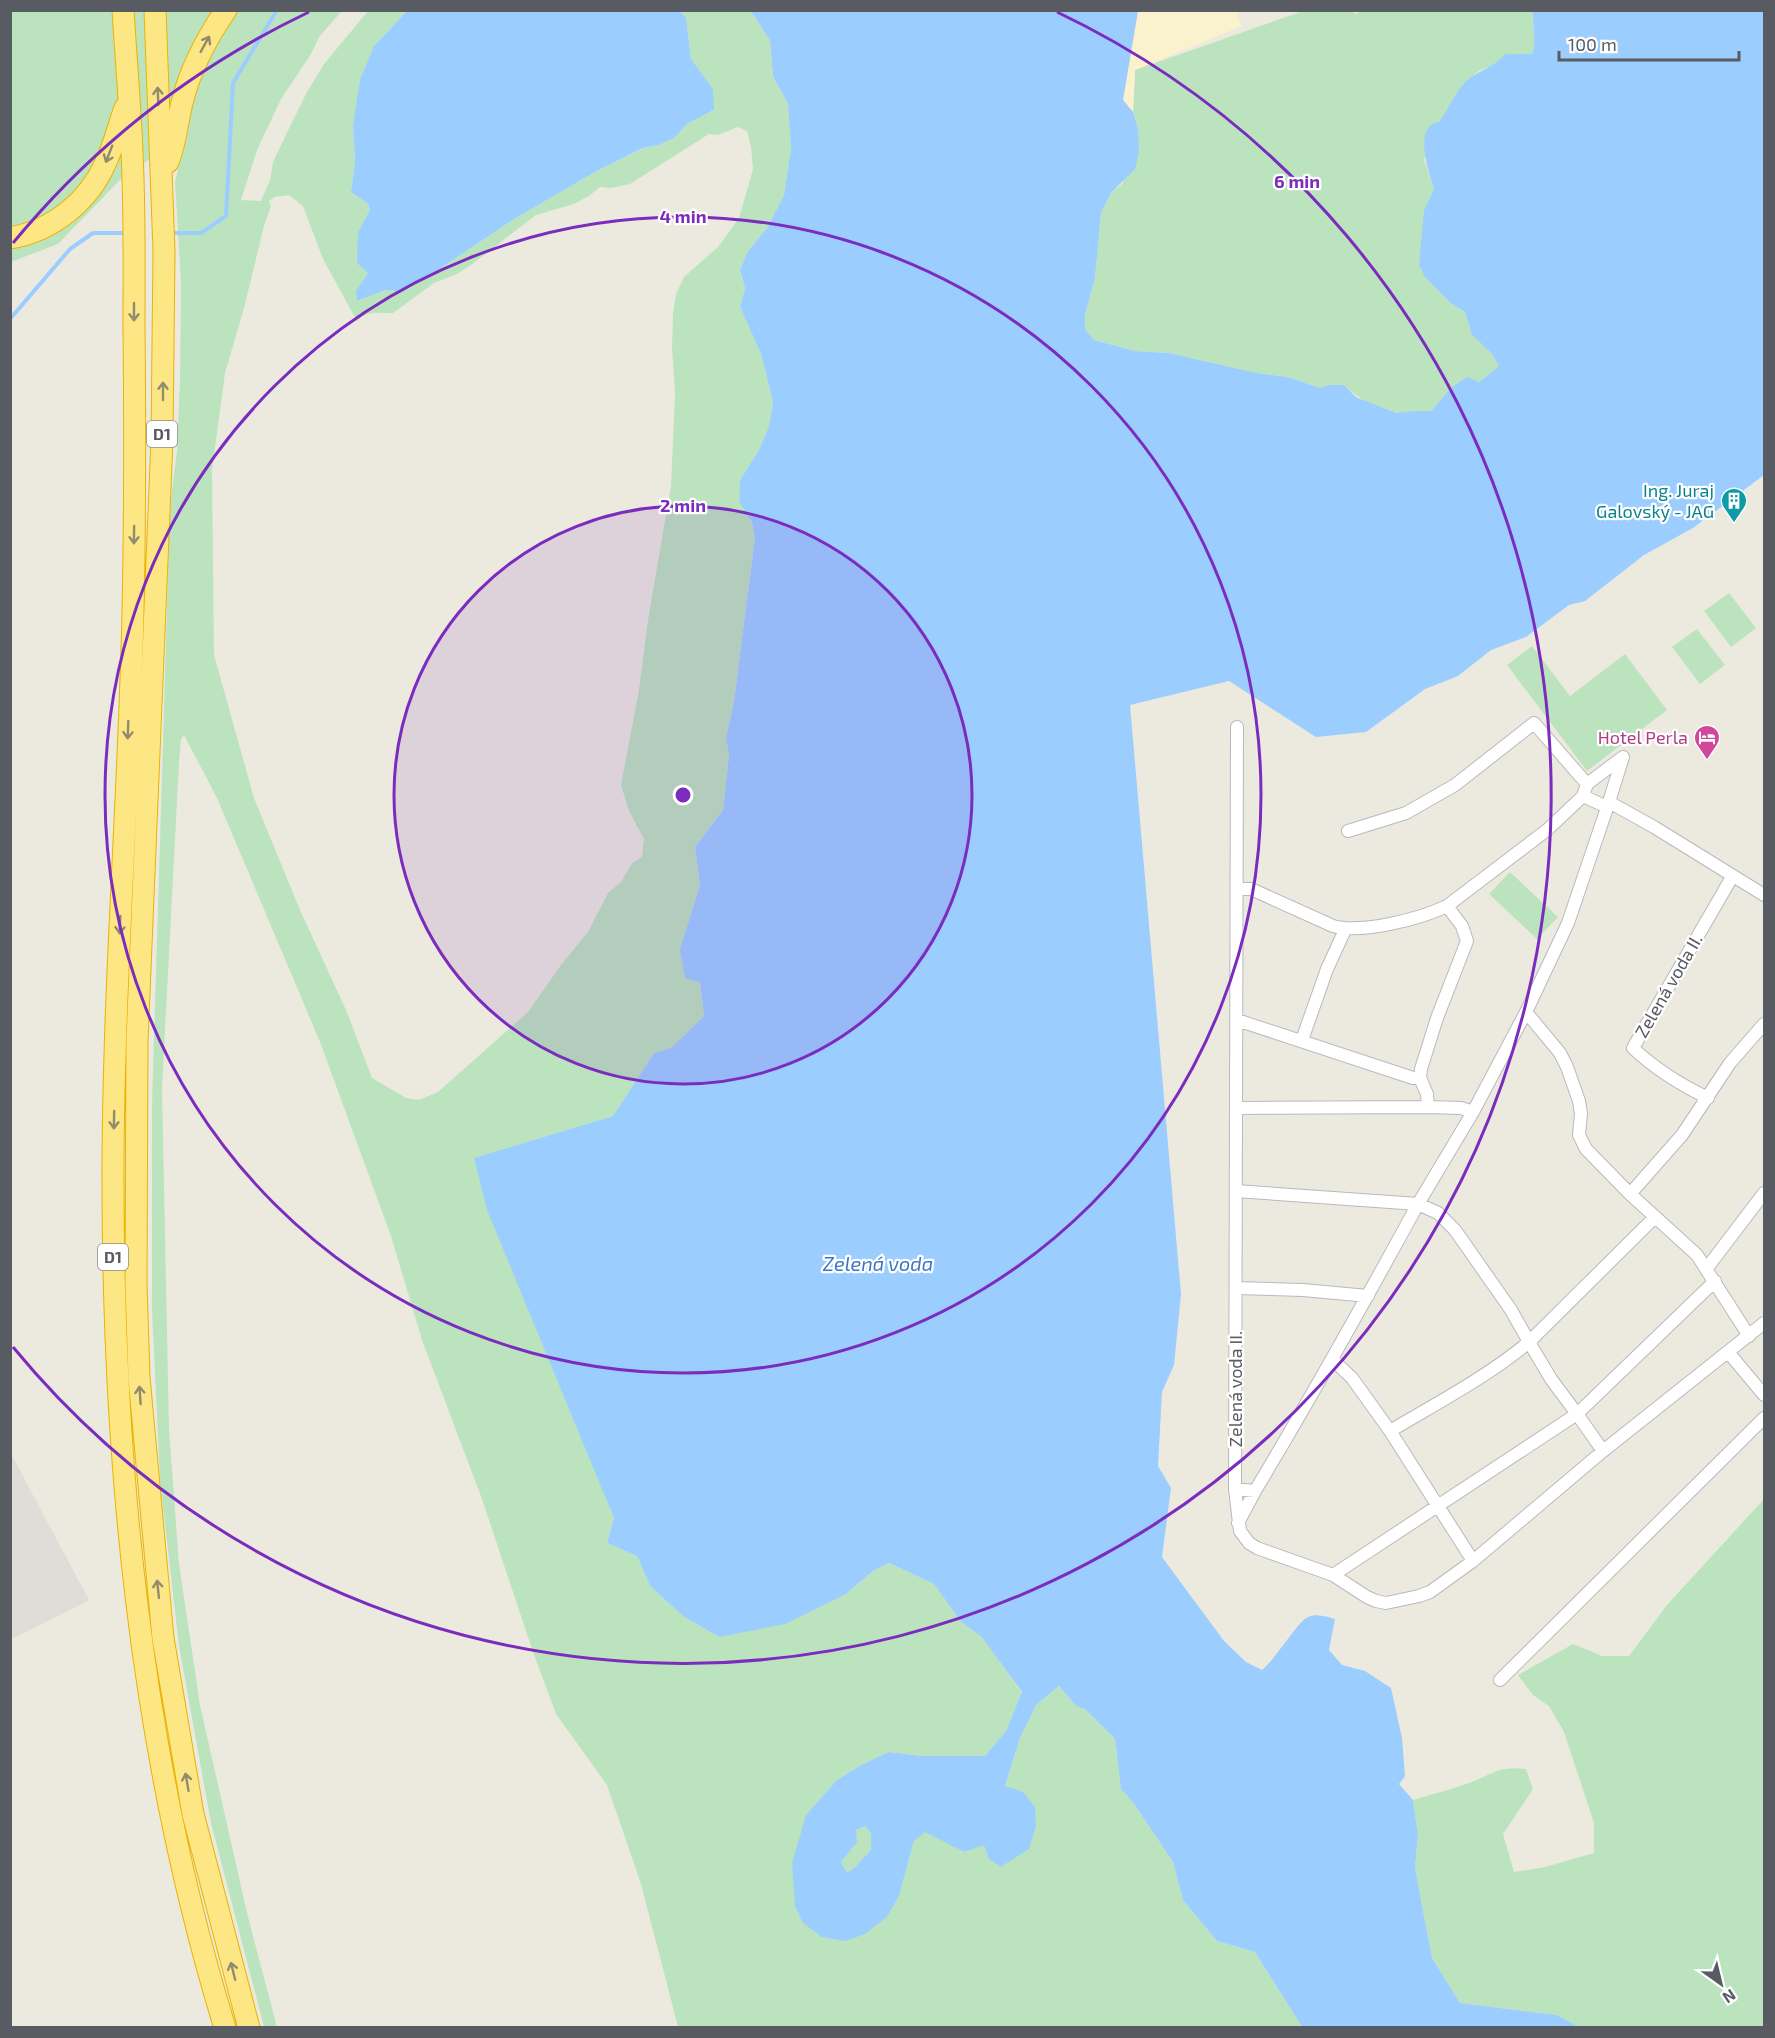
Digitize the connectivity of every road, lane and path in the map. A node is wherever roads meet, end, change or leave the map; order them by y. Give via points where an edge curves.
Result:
1 (123, 10) edge
2 (155, 10) edge
3 (226, 10) edge
4 (128, 99) junction
5 (162, 176) junction
6 (10, 238) edge
7 (1237, 727) dead end
8 (1585, 790) junction
9 (1608, 805) junction
10 (1348, 831) dead end
11 (1732, 877) junction
12 (1238, 889) junction
13 (1764, 895) edge
14 (1447, 906) junction
15 (1346, 930) junction
16 (1526, 1012) junction
17 (1237, 1020) junction
18 (1764, 1024) edge
19 (1302, 1040) junction
20 (1420, 1078) junction
21 (1708, 1098) junction
22 (1428, 1107) junction
23 (1236, 1108) junction
24 (1473, 1112) junction
25 (1236, 1191) junction
26 (1764, 1193) edge
27 (1630, 1194) junction
28 (1418, 1204) junction
29 (1655, 1217) junction
30 (1707, 1268) junction
31 (1715, 1281) junction
32 (1236, 1288) junction
33 (1368, 1296) junction
34 (1764, 1323) edge
35 (1749, 1336) junction
36 (1529, 1342) junction
37 (1728, 1352) junction
38 (1332, 1359) junction
39 (1764, 1395) edge
40 (1577, 1414) junction
41 (1764, 1418) edge
42 (1390, 1431) junction
43 (1603, 1452) junction
44 (1235, 1489) junction
45 (1255, 1491) junction
46 (1436, 1506) junction
47 (1238, 1523) junction
48 (1473, 1561) junction
49 (1333, 1575) junction
50 (1500, 1680) dead end
51 (225, 2028) edge
52 (249, 2028) edge

1 - 4 highway, D1
5 -> 2 highway, D1
5 -> 3 highway via 172,152 192,71
4 -> 6 highway via 106,162 87,194 54,221
4 -> 51 highway, D1 via 134,254 135,477 115,1040 113,1284 117,1377 142,1652 172,1828
52 -> 5 highway, D1 via 193,1814 163,1638 139,1377 137,1052 162,440
7 - 12 street, Zelená voda II.
8 - 9 street
8 - 9 street via 1623,757
8 - 10 street via 1534,723 1455,785 1406,813
8 - 14 street via 1547,830
9 - 11 street via 1654,826
9 - 16 street via 1568,923
11 - 13 street
11 - 21 street, Zelená voda II. via 1633,1048 1646,1061
12 - 15 street via 1251,889
12 - 17 street, Zelená voda II.
14 - 15 street via 1387,924
14 - 20 street via 1467,941 1437,1018
15 - 19 street via 1327,969
16 - 24 street
16 - 27 street via 1568,1067 1579,1101 1582,1142
17 - 19 street
17 - 23 street, Zelená voda II.
18 - 21 street via 1730,1063
19 - 20 street
20 - 22 street
21 - 27 street via 1682,1135
22 - 23 street
22 - 24 street
23 - 25 street, Zelená voda II.
24 - 28 street
25 - 28 street
25 - 32 street, Zelená voda II.
26 - 30 street
27 - 29 street
28 - 33 street
28 - 36 street via 1438,1213 1455,1230
29 - 30 street
29 - 36 street
30 - 31 street
31 - 35 street
31 - 40 street
32 - 33 street
32 - 44 street, Zelená voda II.
33 - 38 street
34 - 35 street
35 - 37 street
36 - 40 street
36 - 42 street via 1508,1360
37 - 39 street
37 - 43 street
38 - 42 street via 1352,1378
38 - 45 street
40 - 43 street
40 - 46 street
41 - 50 street
42 - 46 street
43 - 48 street
44 - 45 street
44 - 47 street, Zelená voda II.
45 - 47 street
46 - 48 street
46 - 49 street
47 - 49 street via 1244,1538 1257,1548
48 - 49 street via 1430,1592 1386,1602 1367,1597

